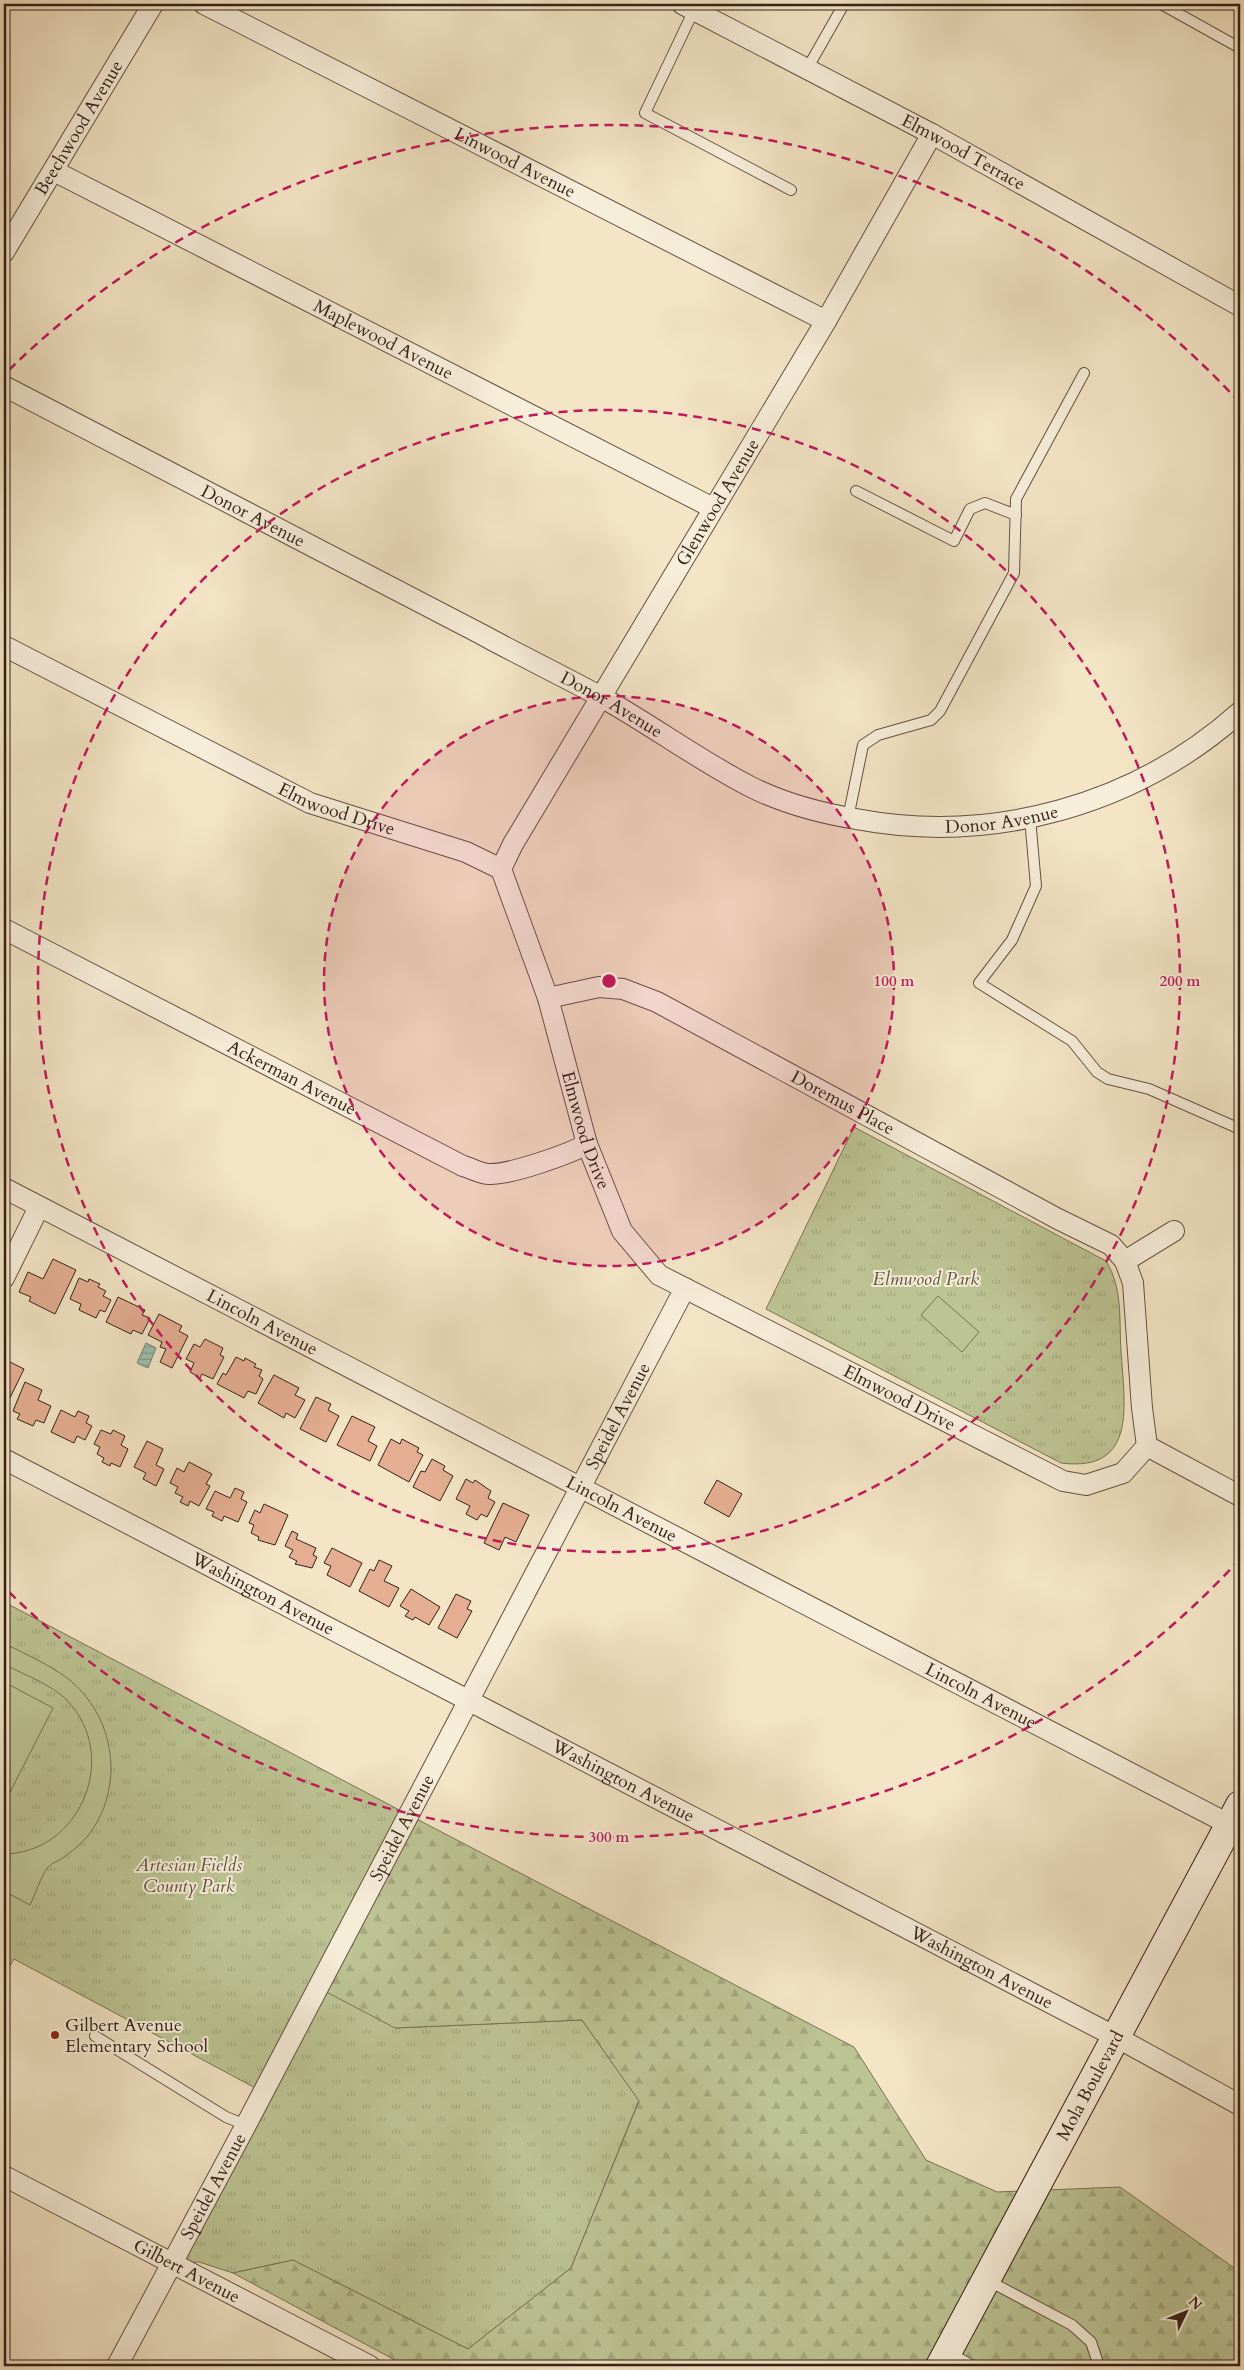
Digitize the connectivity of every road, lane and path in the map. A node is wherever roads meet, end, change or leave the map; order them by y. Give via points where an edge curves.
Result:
1 (153, 4) edge
2 (204, 4) edge
3 (844, 4) edge
4 (1161, 4) edge
5 (688, 7) edge
6 (1240, 48) edge
7 (807, 69) junction
8 (932, 134) junction
9 (54, 171) junction
10 (791, 190) dead end
11 (4, 252) edge
12 (1240, 306) edge
13 (826, 320) junction
14 (1084, 373) dead end
15 (4, 386) edge
16 (856, 491) dead end
17 (713, 508) junction
18 (1016, 515) junction
19 (4, 646) edge
20 (602, 698) junction
21 (1240, 712) edge
22 (848, 818) junction
23 (1030, 818) junction
24 (502, 870) junction
25 (4, 929) edge
26 (548, 998) junction
27 (1240, 1129) edge
28 (587, 1144) junction
29 (4, 1188) edge
30 (40, 1207) junction
31 (1174, 1231) dead end
32 (1125, 1261) junction
33 (4, 1278) edge
34 (685, 1288) junction
35 (1147, 1446) junction
36 (4, 1459) edge
37 (579, 1488) junction
38 (1240, 1496) edge
39 (470, 1701) junction
40 (1237, 1820) edge
41 (94, 2036) dead end
42 (1116, 2037) junction
43 (1240, 2105) edge
44 (246, 2125) junction
45 (4, 2176) edge
46 (170, 2263) junction
47 (986, 2280) junction
48 (944, 2359) edge
49 (116, 2366) edge
50 (370, 2366) edge
51 (973, 2366) edge
52 (1099, 2366) edge

1 - 9 street, Beechwood Avenue
2 - 13 street, Linwood Avenue
3 - 7 lane
4 - 6 lane
5 - 7 street, Elmwood Terrace
5 - 10 lane via 644,113
7 - 8 street, Elmwood Terrace
8 - 12 street, Elmwood Terrace
8 - 13 street, Glenwood Avenue
9 - 11 street, Beechwood Avenue
9 - 17 street, Maplewood Avenue
13 - 17 street, Glenwood Avenue
14 - 18 lane via 1016,499
15 - 20 street, Donor Avenue
16 - 18 lane via 954,540 970,509 985,504
17 - 20 street, Glenwood Avenue
18 - 22 lane via 1014,573 940,711 931,720 878,735 864,745
19 - 24 street, Elmwood Drive via 310,803 466,852
20 - 22 street, Donor Avenue via 751,787
20 - 24 street, Glenwood Avenue via 513,844
21 - 23 street, Donor Avenue via 1183,757 1149,776 1105,796
22 - 23 street, Donor Avenue via 928,828 975,826
23 - 27 lane via 1036,886 1012,940 978,983 1072,1041 1096,1072 1108,1079 1149,1089
24 - 26 street, Elmwood Drive
25 - 28 street, Ackerman Avenue via 463,1166 489,1174 514,1170 566,1155
26 - 28 street, Elmwood Drive
26 - 32 street, Doremus Place via 599,987 623,989 657,1002 1111,1245
28 - 34 street, Elmwood Drive via 622,1231 659,1275
29 - 30 street, Lincoln Avenue
30 - 33 street
30 - 37 street, Lincoln Avenue
31 - 32 street
32 - 35 street, Doremus Place via 1133,1283
34 - 35 street, Elmwood Drive via 1063,1481 1086,1485 1123,1473
34 - 37 street, Speidel Avenue
35 - 38 street
36 - 39 street, Washington Avenue
37 - 39 street, Speidel Avenue
37 - 40 street, Lincoln Avenue
39 - 42 street, Washington Avenue
39 - 44 street, Speidel Avenue
40 - 42 street, Mola Boulevard
41 - 44 lane via 226,2117
42 - 43 street, Washington Avenue
42 - 47 street, Mola Boulevard
44 - 46 street, Speidel Avenue
45 - 46 street, Gilbert Avenue
46 - 49 street, Speidel Avenue
46 - 50 street, Gilbert Avenue
47 - 48 street, Mola Boulevard
47 - 52 lane via 1072,2325 1090,2342
48 - 51 lane

